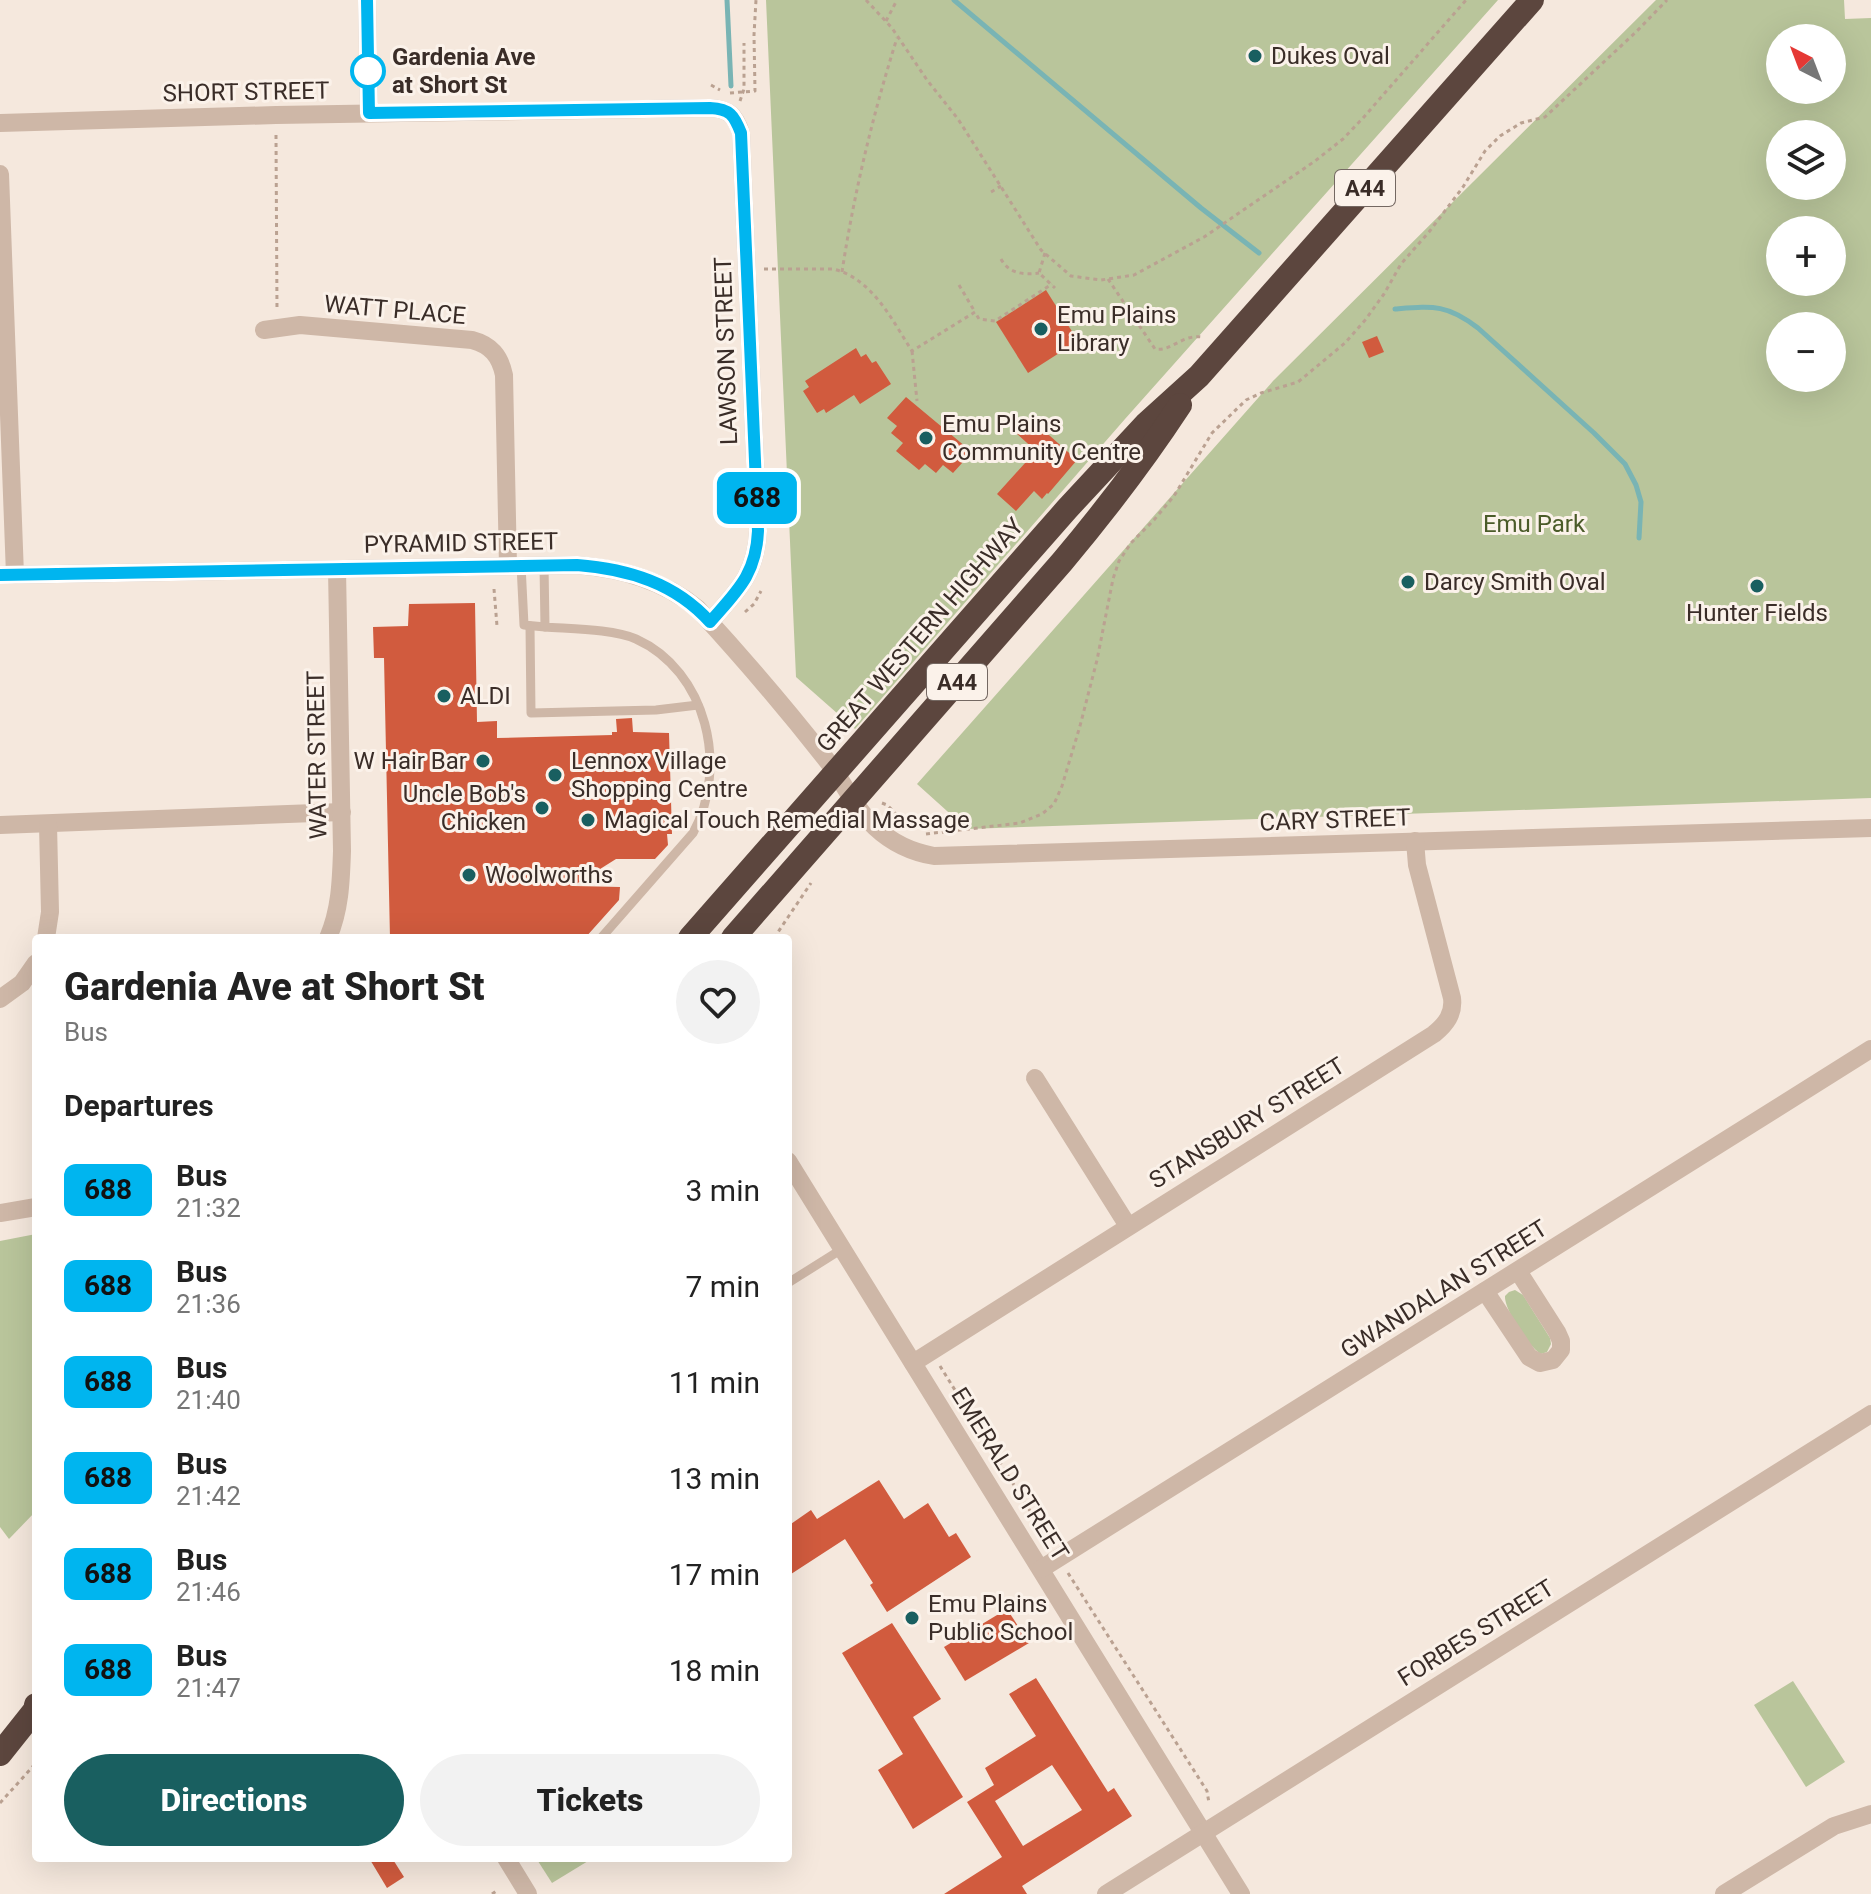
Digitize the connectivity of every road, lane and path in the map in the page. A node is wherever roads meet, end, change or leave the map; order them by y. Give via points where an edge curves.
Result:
1 (367, 0) edge
2 (756, 0) edge
3 (866, 0) edge
4 (897, 0) edge
5 (1466, 0) edge
6 (1532, 0) edge
7 (1667, 0) edge
8 (886, 21) junction
9 (898, 37) junction
10 (744, 43) dead end
11 (711, 85) dead end
12 (743, 92) junction
13 (369, 113) junction
14 (731, 114) junction
15 (276, 115) junction
16 (0, 123) edge
17 (0, 174) edge
18 (1001, 186) junction
19 (991, 192) dead end
20 (1045, 253) junction
21 (1001, 259) dead end
22 (764, 269) dead end
23 (842, 272) junction
24 (1039, 273) junction
25 (1108, 279) junction
26 (959, 285) dead end
27 (975, 312) junction
28 (270, 329) joint
29 (1202, 337) dead end
30 (912, 351) junction
31 (1199, 376) junction
32 (917, 401) dead end
33 (544, 565) junction
34 (514, 566) junction
35 (337, 569) junction
36 (7, 575) edge
37 (494, 589) dead end
38 (710, 622) junction
39 (527, 625) junction
40 (497, 626) dead end
41 (545, 627) junction
42 (698, 705) junction
43 (836, 774) junction
44 (853, 803) junction
45 (879, 804) dead end
46 (342, 812) junction
47 (48, 824) junction
48 (0, 825) edge
49 (1871, 828) edge
50 (1415, 841) junction
51 (819, 874) dead end
52 (47, 934) edge
53 (329, 934) edge
54 (605, 934) edge
55 (694, 934) edge
56 (737, 934) edge
57 (777, 934) edge
58 (32, 969) edge
59 (0, 999) edge
60 (1871, 1049) edge
61 (1035, 1078) dead end
62 (792, 1168) edge
63 (32, 1208) edge
64 (0, 1213) edge
65 (1128, 1226) junction
66 (842, 1249) junction
67 (1518, 1271) junction
68 (792, 1280) edge
69 (1485, 1291) junction
70 (913, 1363) junction
71 (939, 1365) dead end
72 (1871, 1414) edge
73 (1051, 1547) dead end
74 (1041, 1569) junction
75 (1068, 1573) dead end
76 (32, 1701) edge
77 (32, 1714) edge
78 (0, 1734) edge
79 (0, 1754) edge
80 (32, 1767) edge
81 (0, 1803) edge
82 (1209, 1803) dead end
83 (1871, 1814) edge
84 (1204, 1832) junction
85 (508, 1862) edge
86 (498, 1890) dead end
87 (492, 1894) edge
88 (528, 1894) edge
89 (1106, 1894) edge
90 (1241, 1894) edge
91 (1724, 1894) edge

1 - 13 street
2 - 12 path via 755,91
3 - 8 path
4 - 8 path
5 - 25 path via 1343,139 1315,161 1204,237 1134,275
6 - 31 highway, GREAT WESTERN HIGHWAY / A44
7 - 45 path via 1545,117 1521,123 1485,151 1345,343 1298,382 1246,400 1212,433 1174,496 1119,561 1080,726 1059,795 1048,809 1020,823 931,834 912,829 887,805
8 - 9 path
9 - 18 path
9 - 23 path via 853,208
10 - 12 path
11 - 12 path via 725,93
12 - 14 path
13 - 14 street, SHORT STREET via 722,108
13 - 15 street, SHORT STREET
14 - 38 street, LAWSON STREET via 741,133 758,531 752,569
15 - 16 street, SHORT STREET
15 - 28 path
17 - 36 street
18 - 19 path
18 - 20 path
20 - 24 path
20 - 25 path via 1071,276
21 - 24 path via 1012,271
22 - 23 path
23 - 30 path via 875,296
24 - 27 path via 1053,286 995,321 979,319
25 - 29 path via 1155,349
26 - 27 path
27 - 30 path
28 - 34 street, WATT PLACE via 300,325 472,340 496,353 504,375
30 - 32 path
31 - 43 highway, GREAT WESTERN HIGHWAY / A44 via 1067,509
31 - 44 highway, GREAT WESTERN HIGHWAY / A44 via 1100,517
33 - 34 street, PYRAMID STREET
33 - 38 street, PYRAMID STREET via 596,566 644,577 688,601
33 - 41 lane
34 - 35 street, PYRAMID STREET
34 - 39 lane
35 - 36 street, PYRAMID STREET
35 - 46 street, WATER STREET
37 - 40 path
38 - 43 street, PYRAMID STREET
39 - 41 lane
39 - 42 lane via 531,713
41 - 42 lane via 628,636 650,646 682,675
42 - 54 lane via 709,757 699,821
43 - 44 street, CARY STREET
43 - 55 highway, GREAT WESTERN HIGHWAY / A44
44 - 50 street, CARY STREET via 897,844 934,856
44 - 56 highway, GREAT WESTERN HIGHWAY / A44
46 - 47 street
46 - 53 street, WATER STREET via 341,890
47 - 48 street
47 - 52 street
49 - 50 street, CARY STREET
50 - 65 street, STANSBURY STREET via 1452,998 1447,1020 1434,1034
51 - 57 path
58 - 59 street
60 - 67 street, GWANDALAN STREET
61 - 65 street
62 - 66 street, EMERALD STREET
63 - 64 street
65 - 70 street, STANSBURY STREET
66 - 68 lane
66 - 70 street, EMERALD STREET
67 - 69 street, GWANDALAN STREET
67 - 69 street via 1560,1337 1561,1350 1553,1360 1540,1363 1529,1357
69 - 74 street, GWANDALAN STREET
70 - 74 street, EMERALD STREET
71 - 73 path
72 - 84 street, FORBES STREET
74 - 84 street, EMERALD STREET
75 - 82 path via 1207,1791
76 - 78 highway
77 - 79 highway
80 - 81 path
83 - 91 street via 1834,1826
84 - 89 street, FORBES STREET
84 - 90 street, EMERALD STREET
85 - 88 street
86 - 87 path

